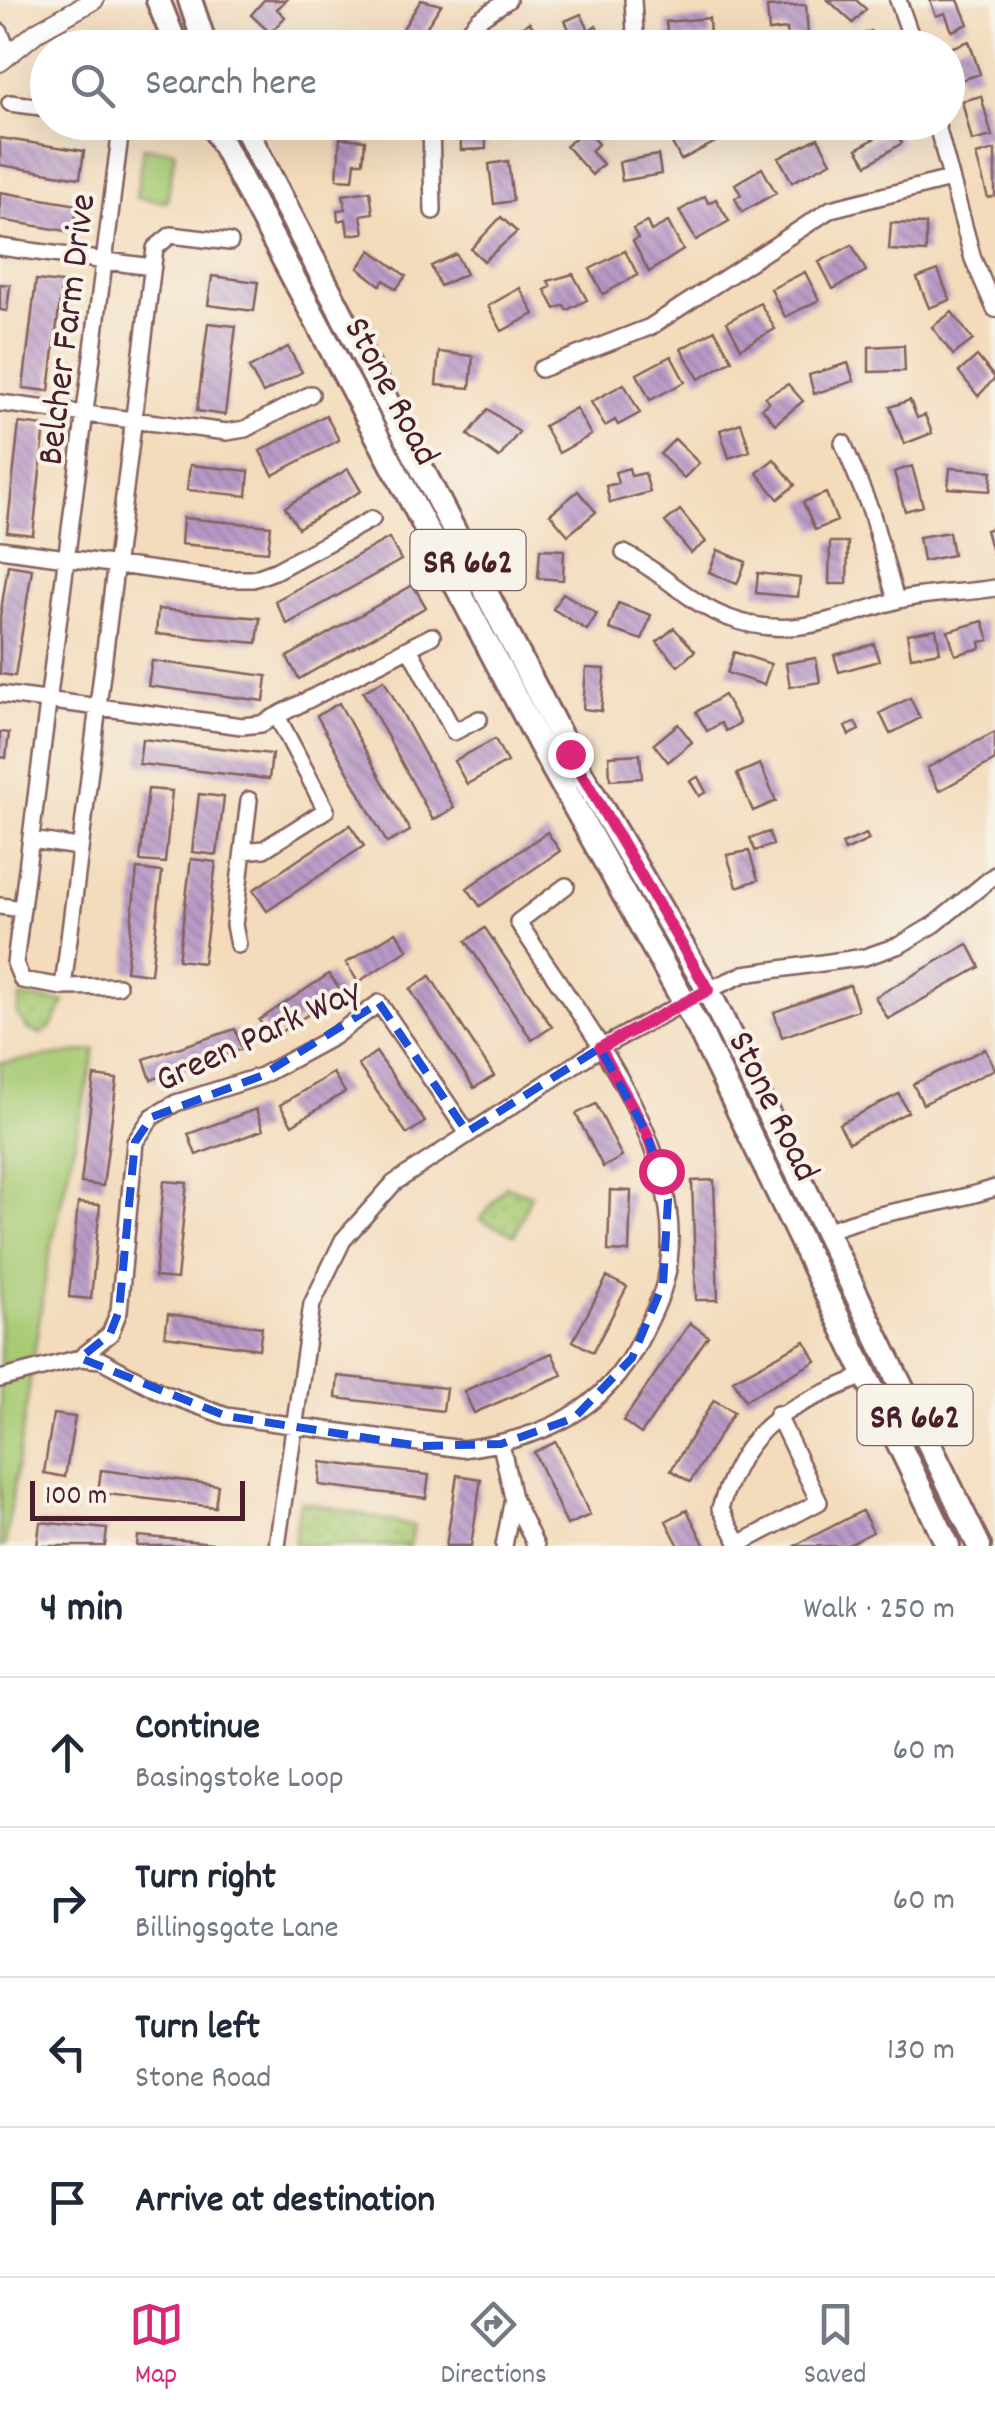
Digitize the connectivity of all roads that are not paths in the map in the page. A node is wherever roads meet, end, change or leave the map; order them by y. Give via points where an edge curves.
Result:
1 (94, 0) edge
2 (158, 0) edge
3 (190, 0) edge
4 (508, 0) edge
5 (633, 0) edge
6 (898, 0) edge
7 (44, 30) edge
8 (170, 30) edge
9 (200, 30) edge
10 (470, 30) edge
11 (635, 30) edge
12 (908, 30) edge
13 (0, 32) edge
14 (30, 39) edge
15 (3, 55) edge
16 (10, 103) dead end
17 (30, 106) edge
18 (120, 140) edge
19 (221, 140) edge
20 (251, 140) edge
21 (431, 140) edge
22 (940, 140) edge
23 (950, 179) junction
24 (433, 211) dead end
25 (230, 242) dead end
26 (0, 247) edge
27 (105, 262) junction
28 (152, 267) junction
29 (995, 309) edge
30 (541, 369) dead end
31 (311, 394) dead end
32 (0, 403) edge
33 (86, 413) junction
34 (133, 419) junction
35 (843, 443) dead end
36 (372, 519) dead end
37 (0, 549) edge
38 (624, 553) dead end
39 (70, 558) junction
40 (116, 563) junction
41 (995, 588) edge
42 (896, 600) junction
43 (432, 636) dead end
44 (410, 648) junction
45 (0, 694) edge
46 (51, 700) junction
47 (98, 706) junction
48 (278, 718) junction
49 (479, 718) dead end
50 (250, 800) dead end
51 (32, 840) junction
52 (78, 846) junction
53 (244, 850) junction
54 (995, 875) edge
55 (566, 886) dead end
56 (0, 906) edge
57 (22, 909) junction
58 (238, 944) dead end
59 (63, 986) junction
60 (118, 986) dead end
61 (708, 990) junction
62 (685, 1002) junction
63 (600, 1048) junction
64 (467, 1132) junction
65 (995, 1188) edge
66 (824, 1232) junction
67 (80, 1358) junction
68 (866, 1374) junction
69 (0, 1379) edge
70 (777, 1414) junction
71 (292, 1428) junction
72 (501, 1444) junction
73 (513, 1498) junction
74 (277, 1546) edge
75 (504, 1546) edge
76 (536, 1546) edge
77 (948, 1546) edge
78 (978, 1546) edge

1 - 7 street
2 - 8 main road
3 - 9 main road
4 - 10 street
5 - 11 street
6 - 12 street
13 - 15 street
14 - 15 street
16 - 17 street
18 - 27 street, Belcher Farm Drive
19 - 62 main road, Stone Road / SR 662 via 550,763
20 - 61 main road, Stone Road / SR 662 via 570,754
21 - 24 street
22 - 23 street
23 - 29 street
23 - 30 street via 831,209 650,327
25 - 28 street via 171,235 155,248
26 - 27 street
27 - 28 street
27 - 33 street, Belcher Farm Drive
28 - 34 street
31 - 34 street via 227,432
32 - 33 street
33 - 34 street
33 - 39 street, Belcher Farm Drive
34 - 40 street
35 - 42 street via 871,510
36 - 40 street via 253,579
37 - 39 street
38 - 42 street via 656,568 702,606 766,628 823,625
39 - 40 street
39 - 46 street, Belcher Farm Drive
40 - 47 street
41 - 42 street
43 - 44 street
44 - 48 street
44 - 49 street via 454,732
45 - 46 street
46 - 47 street
46 - 51 street, Belcher Farm Drive
47 - 48 street via 242,726
47 - 52 street
48 - 53 street via 326,810 264,849
50 - 53 street
51 - 52 street
51 - 57 street, Belcher Farm Drive
52 - 59 street
53 - 58 street via 234,925
54 - 61 street via 900,945 865,957 744,974
55 - 63 street via 518,922
56 - 57 street
57 - 59 street, Belcher Farm Drive via 16,972 32,984
59 - 60 street, Belcher Farm Drive
61 - 62 street
61 - 66 main road, Stone Road / SR 662
62 - 63 street
62 - 68 main road, Stone Road / SR 662
63 - 64 street
63 - 72 street via 661,1171 669,1261 632,1358 593,1404 574,1418
64 - 67 street, Green Park Way via 379,1003 261,1076 152,1117 135,1142 118,1312 110,1334
64 - 71 street via 394,1183 343,1240 312,1304
65 - 66 street via 897,1208
66 - 78 main road, Stone Road / SR 662
67 - 69 street
67 - 71 street via 114,1365 217,1414
68 - 70 street
68 - 77 main road, Stone Road / SR 662
70 - 70 street via 753,1436 720,1508 739,1544 819,1502
71 - 72 street via 420,1446
71 - 74 street
72 - 73 street
73 - 75 street
73 - 76 street

